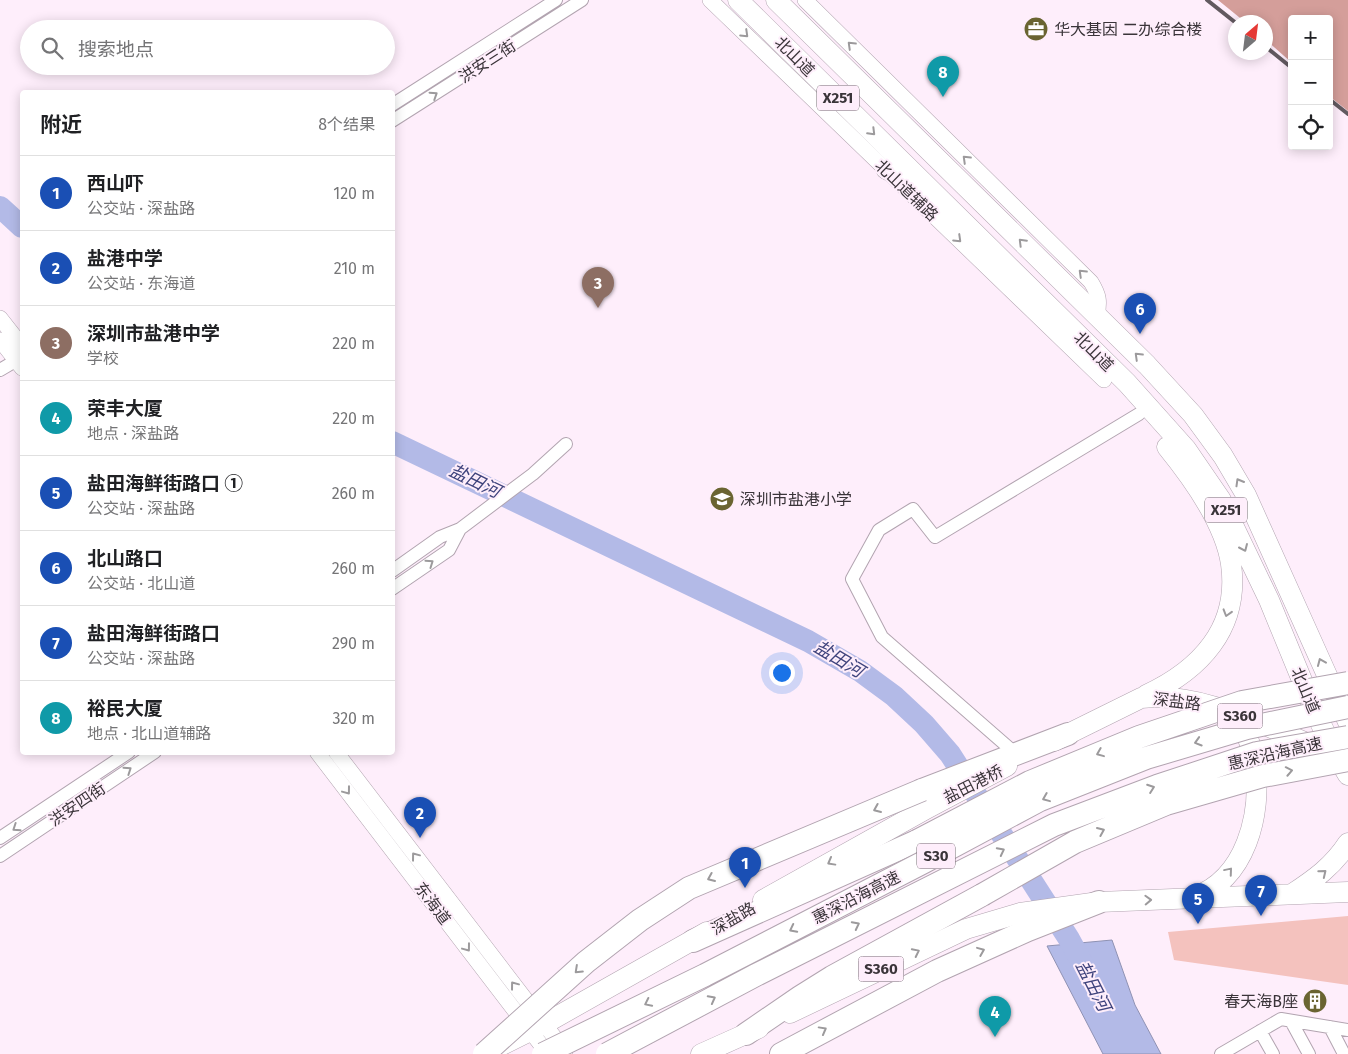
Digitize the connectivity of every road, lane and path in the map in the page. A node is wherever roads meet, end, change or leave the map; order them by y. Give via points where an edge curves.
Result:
1 (556, 0) edge
2 (582, 0) edge
3 (710, 0) edge
4 (738, 0) edge
5 (776, 0) edge
6 (805, 0) edge
7 (395, 103) edge
8 (395, 120) edge
9 (886, 169) junction
10 (937, 196) junction
11 (1051, 308) junction
12 (1097, 316) junction
13 (0, 318) edge
14 (15, 351) edge
15 (0, 370) edge
16 (1104, 380) junction
17 (1139, 414) junction
18 (566, 444) dead end
19 (460, 529) junction
20 (395, 569) edge
21 (395, 588) edge
22 (1348, 683) edge
23 (1141, 698) junction
24 (1348, 708) edge
25 (1227, 711) junction
26 (1348, 722) edge
27 (1068, 734) joint
28 (1345, 753) edge
29 (124, 755) edge
30 (151, 755) edge
31 (319, 755) edge
32 (338, 755) edge
33 (1015, 759) junction
34 (1348, 775) edge
35 (933, 792) junction
36 (0, 838) edge
37 (1348, 843) edge
38 (0, 856) edge
39 (1348, 892) edge
40 (1290, 895) junction
41 (1190, 899) junction
42 (1099, 902) joint
43 (1024, 921) junction
44 (693, 940) junction
45 (1291, 1021) junction
46 (537, 1027) junction
47 (1330, 1027) junction
48 (1348, 1030) edge
49 (1260, 1031) junction
50 (746, 1034) junction
51 (1236, 1050) edge
52 (484, 1054) edge
53 (510, 1054) edge
54 (543, 1054) edge
55 (548, 1054) edge
56 (567, 1054) edge
57 (606, 1054) edge
58 (701, 1054) edge
59 (781, 1054) edge
60 (1221, 1054) edge
61 (1273, 1054) edge
62 (1309, 1054) edge
63 (1344, 1054) edge

1 - 7 street, 洪安三街
8 -> 2 street, 洪安三街
3 -> 9 street, 北山道辅路
4 -> 10 main road, 北山道 / X251
12 -> 5 main road, 北山道 / X251
12 -> 6 street via 1100,303 1091,282
9 - 10 main road
9 -> 16 street, 北山道辅路
10 - 11 main road, 北山道 / X251
11 - 16 main road
11 -> 28 main road, 北山道 / X251 via 1148,404 1211,483 1269,600 1312,707
26 -> 12 main road, 北山道 / X251 via 1258,518 1235,476 1193,415
13 - 14 street
14 - 15 street
16 - 17 main road
17 -> 23 main road via 1176,458 1207,505 1226,546 1232,581 1226,616 1202,658 1176,679
17 - 33 street via 935,537 913,509 879,530 852,578 882,637
18 - 19 street via 533,474
19 - 20 street via 440,537
21 -> 19 street via 448,550
22 -> 44 highway, bridge via 1242,702 1139,737 1030,782 917,841
23 - 25 main road, 深盐路 / S360 via 1175,698
23 - 27 main road, 深盐路 / S360
24 -> 54 highway, 惠深沿海高速 / S30, bridge via 1247,728 1146,758 1040,800 705,975
25 - 28 main road, 深盐路 / S360
41 -> 25 main road via 1205,893 1226,875 1241,854 1254,821 1256,780 1252,751 1242,726
27 - 33 highway
28 - 34 main road, 北山道 / X251
50 -> 28 highway, bridge via 832,978 1074,842 1166,804
57 -> 28 highway, 惠深沿海高速 / S30, bridge via 1054,825 1257,753
29 -> 36 street, 洪安四街
38 -> 30 street, 洪安四街
31 -> 46 street, 东海道
46 -> 32 street, 东海道
33 - 35 main road, 盐田港桥
33 - 35 highway via 984,766
35 -> 44 main road, 深盐路
35 -> 52 highway, bridge via 688,888 586,962
40 -> 37 main road via 1330,867
39 - 40 main road
40 - 41 main road
42 -> 41 main road
42 - 43 highway
50 -> 43 main road, S360 via 966,930
59 -> 43 highway
44 - 46 main road, 深盐路
45 - 47 street
45 - 49 street via 1281,1019
45 - 62 street
46 - 52 main road, 深盐路
46 - 53 main road, 深盐路
46 - 55 street, 东海道
46 - 56 street, 东海道
47 - 48 street
47 - 63 street
49 - 51 street
49 - 61 street
50 - 58 main road, S360
51 - 60 street

